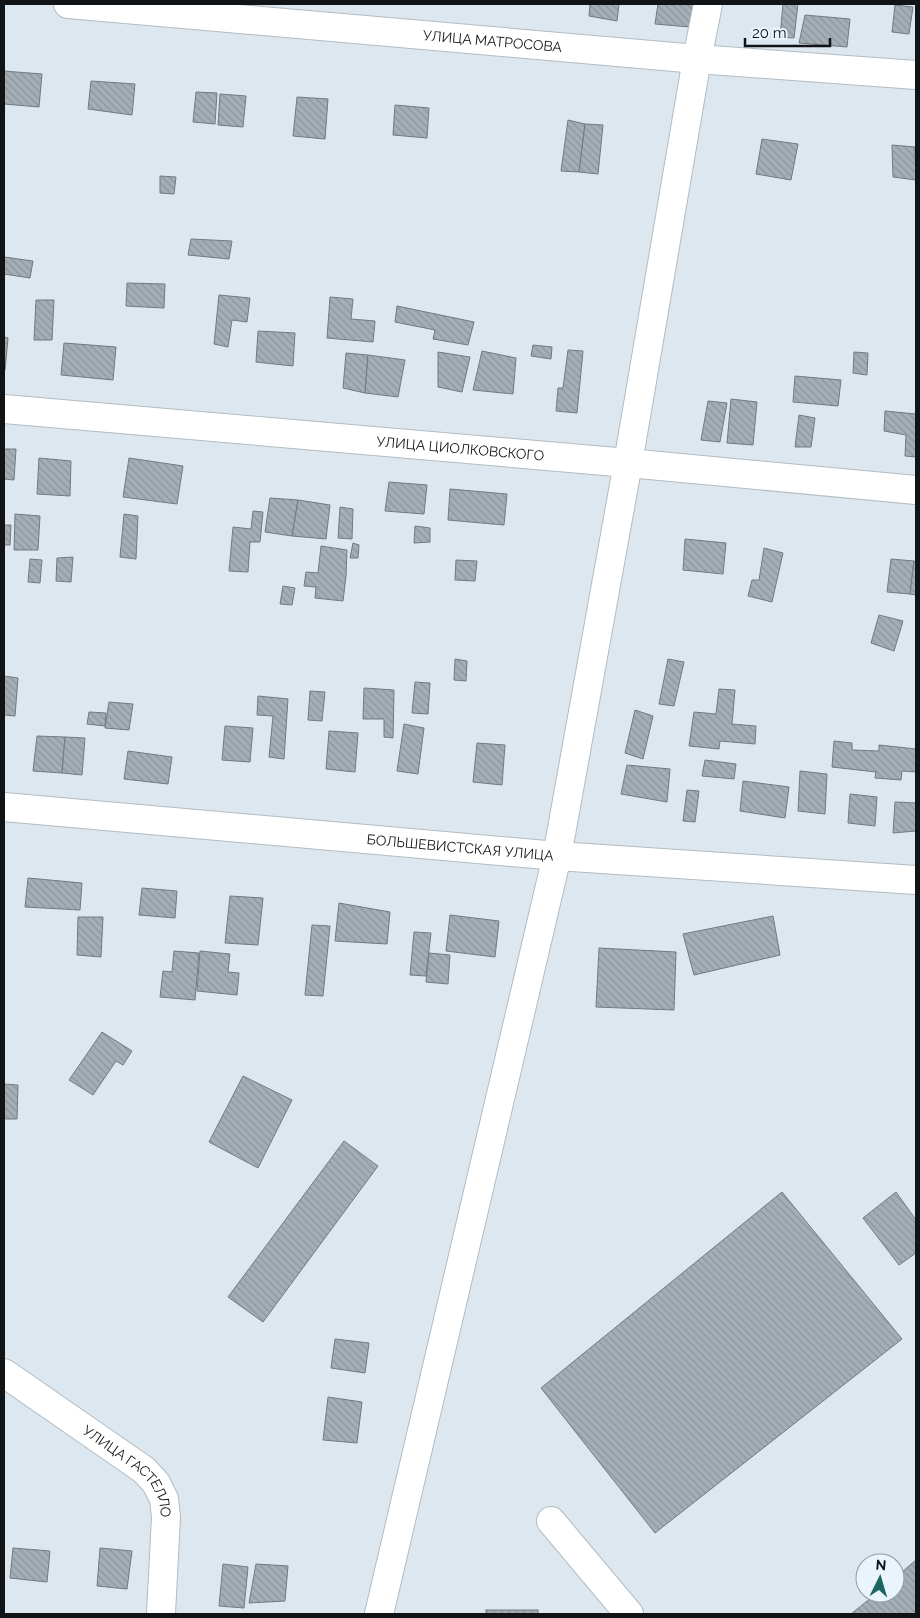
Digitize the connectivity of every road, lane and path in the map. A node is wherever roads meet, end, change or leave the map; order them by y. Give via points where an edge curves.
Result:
1 (68, 4) edge
2 (708, 4) edge
3 (697, 59) junction
4 (916, 75) edge
5 (4, 409) edge
6 (628, 463) junction
7 (916, 490) edge
8 (4, 807) edge
9 (557, 856) junction
10 (916, 880) edge
11 (4, 1373) edge
12 (551, 1521) dead end
13 (161, 1614) edge
14 (379, 1614) edge
15 (629, 1614) edge

1 - 3 street, УЛИЦА МАТРОСОВА
2 - 3 street
3 - 4 street, УЛИЦА МАТРОСОВА
3 - 6 street
5 - 6 street, УЛИЦА ЦИОЛКОВСКОГО
6 - 7 street, УЛИЦА ЦИОЛКОВСКОГО
6 - 9 street
8 - 9 street, БОЛЬШЕВИСТСКАЯ УЛИЦА
9 - 10 street, БОЛЬШЕВИСТСКАЯ УЛИЦА
9 - 14 street
11 - 13 street, УЛИЦА ГАСТЕЛЛО via 144,1470 156,1483 164,1499 166,1517
12 - 15 street

